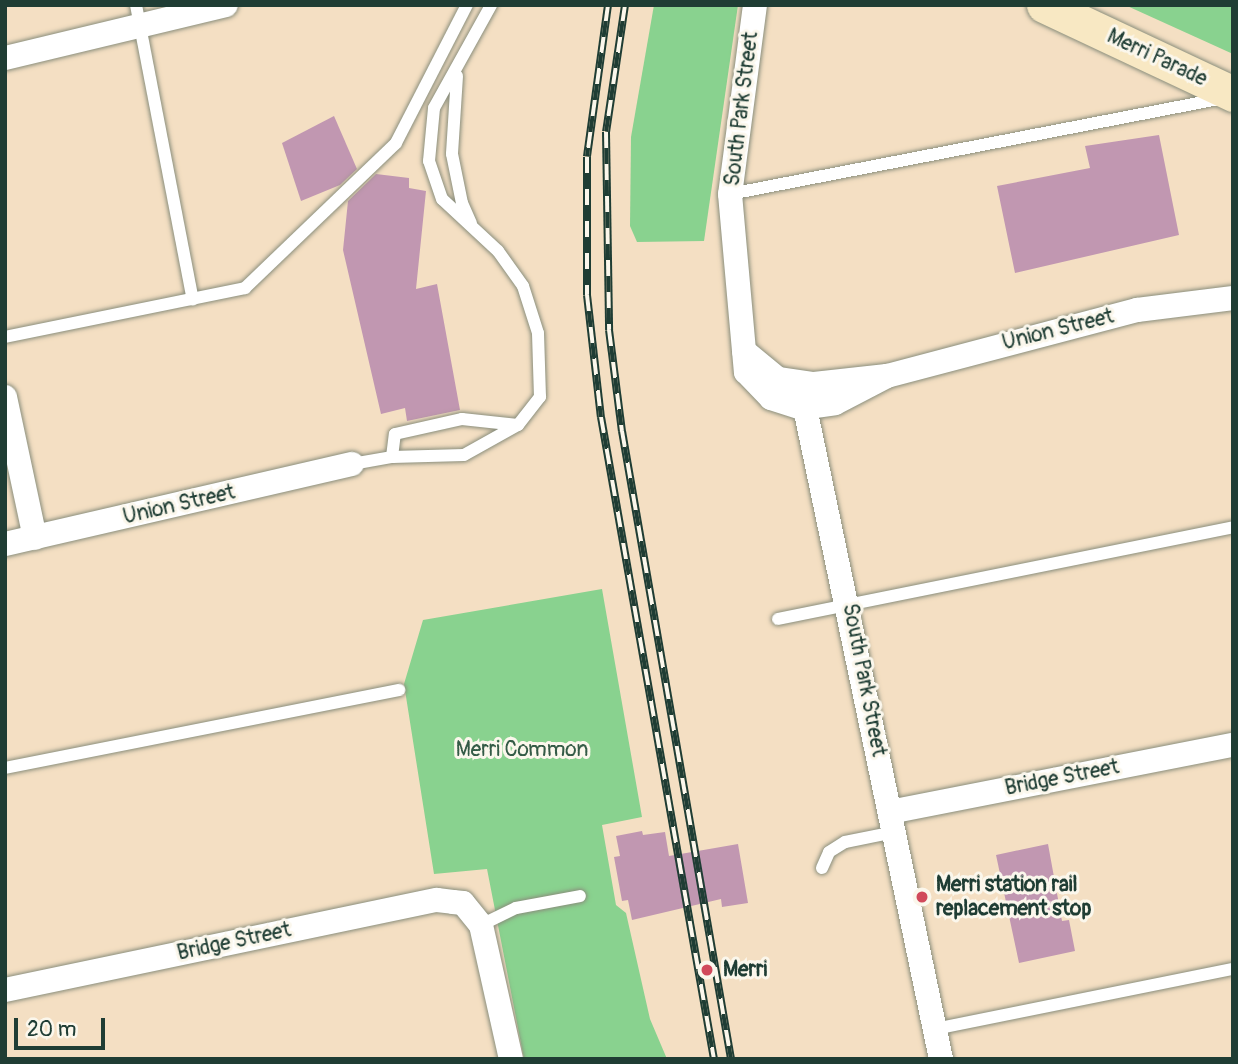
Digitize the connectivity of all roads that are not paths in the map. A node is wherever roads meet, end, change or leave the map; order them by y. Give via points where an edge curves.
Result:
1 (226, 5) edge
2 (467, 5) edge
3 (491, 5) edge
4 (755, 5) edge
5 (1044, 5) edge
6 (138, 15) edge
7 (17, 49) edge
8 (5, 58) edge
9 (458, 71) junction
10 (1233, 95) edge
11 (730, 194) junction
12 (475, 229) junction
13 (1233, 298) edge
14 (193, 300) junction
15 (5, 337) edge
16 (804, 396) junction
17 (5, 397) edge
18 (518, 425) junction
19 (392, 457) junction
20 (352, 464) joint
21 (1233, 527) edge
22 (35, 538) junction
23 (5, 544) edge
24 (849, 604) junction
25 (778, 619) dead end
26 (399, 690) dead end
27 (1233, 745) edge
28 (5, 768) edge
29 (892, 822) junction
30 (822, 868) dead end
31 (580, 896) dead end
32 (481, 925) junction
33 (1233, 969) edge
34 (5, 990) edge
35 (935, 1029) junction
36 (511, 1059) edge
37 (941, 1059) edge

1 - 6 street
2 - 14 lane via 391,148 249,285
3 - 9 lane
4 - 11 street, South Park Street
5 - 10 main road, Merri Parade
6 - 7 street
6 - 14 lane
7 - 8 street
9 - 12 lane via 452,155 462,203
9 - 12 lane via 434,108 429,161 439,195
10 - 11 lane
11 - 16 street, South Park Street via 743,364 756,386 785,405
12 - 18 lane via 513,268 535,320 541,391
13 - 16 street, Union Street via 1137,310 1069,325 887,376 835,403
14 - 15 lane
16 - 24 street, South Park Street
17 - 22 street
18 - 19 lane via 458,457
18 - 19 lane via 462,419 396,434
19 - 20 lane
20 - 22 street, Union Street
21 - 24 lane
22 - 23 street, Union Street
24 - 25 lane
24 - 29 street, South Park Street
26 - 28 lane
27 - 29 street, Bridge Street
29 - 30 lane, Bridge Street via 829,852
29 - 35 street, South Park Street
31 - 32 lane via 516,908
32 - 34 street, Bridge Street via 463,903 437,900
32 - 36 street
33 - 35 lane
35 - 37 street, South Park Street

